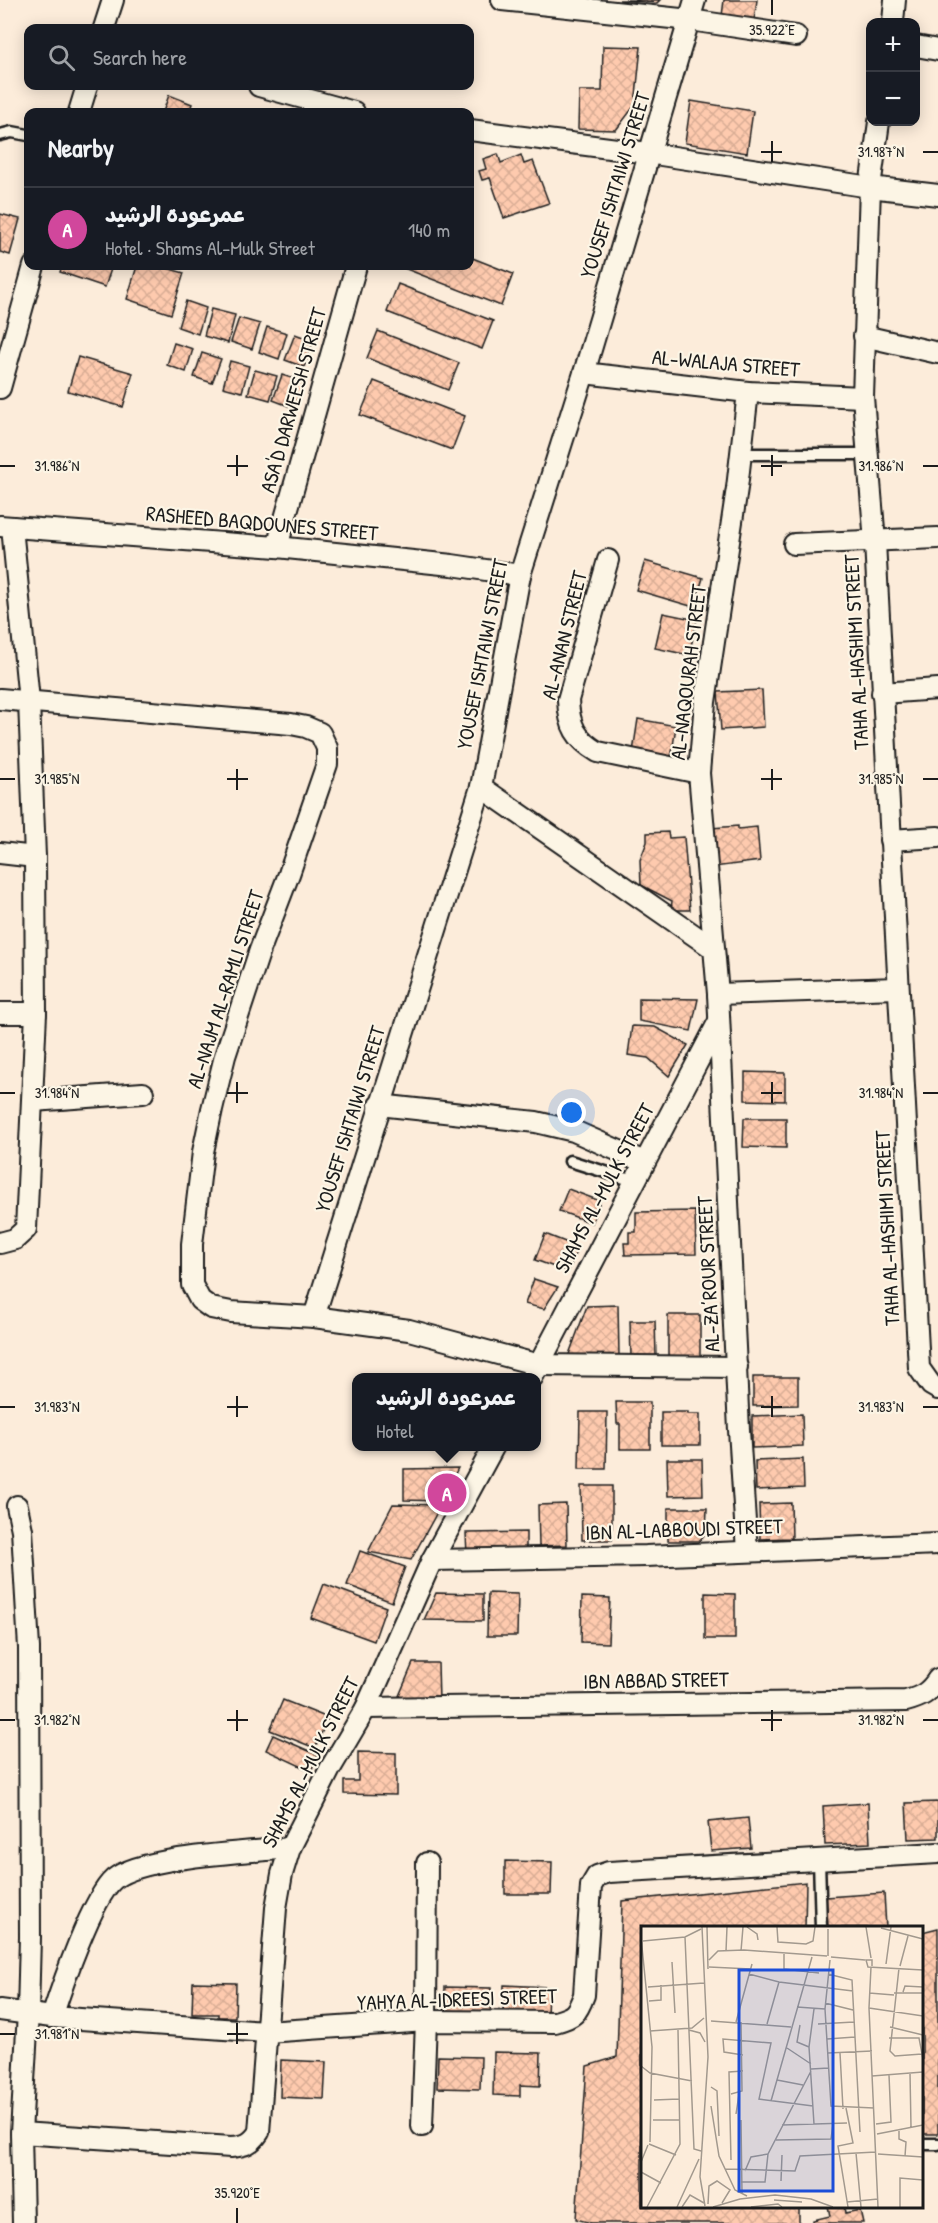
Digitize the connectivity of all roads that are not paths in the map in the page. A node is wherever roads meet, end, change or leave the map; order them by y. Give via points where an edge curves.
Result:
1 (113, 0) edge
2 (502, 0) edge
3 (695, 0) edge
4 (895, 0) edge
5 (893, 18) edge
6 (690, 20) junction
7 (105, 24) edge
8 (796, 36) dead end
9 (920, 47) edge
10 (938, 50) edge
11 (86, 90) edge
12 (274, 90) edge
13 (81, 108) edge
14 (339, 108) edge
15 (878, 126) edge
16 (474, 131) edge
17 (24, 134) edge
18 (0, 135) edge
19 (648, 153) junction
20 (870, 187) junction
21 (938, 195) edge
22 (33, 270) edge
23 (355, 270) edge
24 (864, 336) junction
25 (938, 353) edge
26 (584, 373) junction
27 (0, 388) edge
28 (748, 392) junction
29 (863, 397) junction
30 (740, 454) junction
31 (868, 454) junction
32 (6, 526) edge
33 (938, 538) edge
34 (875, 542) junction
35 (794, 544) dead end
36 (277, 547) junction
37 (608, 560) dead end
38 (520, 575) junction
39 (938, 689) edge
40 (882, 693) junction
41 (0, 699) edge
42 (29, 701) junction
43 (699, 773) junction
44 (481, 787) junction
45 (938, 837) edge
46 (890, 840) junction
47 (0, 853) edge
48 (35, 857) junction
49 (714, 949) junction
50 (897, 987) junction
51 (718, 994) junction
52 (0, 1013) edge
53 (36, 1013) junction
54 (719, 1021) junction
55 (143, 1093) dead end
56 (33, 1101) junction
57 (379, 1106) junction
58 (570, 1161) dead end
59 (644, 1162) junction
60 (634, 1181) junction
61 (0, 1243) edge
62 (314, 1317) junction
63 (737, 1367) junction
64 (536, 1371) edge
65 (938, 1389) edge
66 (491, 1451) edge
67 (17, 1506) dead end
68 (938, 1544) edge
69 (747, 1551) junction
70 (938, 1559) edge
71 (432, 1560) junction
72 (938, 1679) edge
73 (366, 1708) junction
74 (290, 1848) junction
75 (938, 1853) edge
76 (819, 1860) junction
77 (427, 1863) dead end
78 (821, 1926) edge
79 (0, 2010) edge
80 (28, 2013) junction
81 (52, 2017) junction
82 (426, 2021) junction
83 (266, 2032) junction
84 (422, 2126) dead end
85 (21, 2133) junction
86 (923, 2144) edge
87 (938, 2145) edge
88 (23, 2223) edge

1 - 7 street
2 - 6 street
3 - 6 street, YOUSEF ISHTAIWI STREET
4 - 5 street
6 - 8 street
6 - 19 street, YOUSEF ISHTAIWI STREET
9 - 10 street
11 - 13 street
12 - 14 street
15 - 20 street, TAHA AL-HASHIMI STREET
16 - 19 street
17 - 18 lane
19 - 20 street
19 - 26 street, YOUSEF ISHTAIWI STREET
20 - 21 street
20 - 24 street, TAHA AL-HASHIMI STREET
22 - 27 street
23 - 36 street, ASA'D DARWEESH STREET
24 - 25 street
24 - 29 street, TAHA AL-HASHIMI STREET
26 - 28 street, AL-WALAJA STREET
26 - 38 street, YOUSEF ISHTAIWI STREET
28 - 29 street, AL-WALAJA STREET
28 - 30 street, AL-NAQOURAH STREET
29 - 31 street, TAHA AL-HASHIMI STREET
30 - 31 lane
30 - 43 street, AL-NAQOURAH STREET via 705,702
31 - 34 street, TAHA AL-HASHIMI STREET
32 - 36 street, RASHEED BAQDOUNES STREET
32 - 42 street
33 - 34 street
34 - 35 street
34 - 40 street, TAHA AL-HASHIMI STREET
36 - 38 street, RASHEED BAQDOUNES STREET
37 - 43 street, AL-ANAN STREET via 568,700 574,731 598,752
38 - 44 street, YOUSEF ISHTAIWI STREET
39 - 40 street
40 - 46 street, TAHA AL-HASHIMI STREET
41 - 42 street, AL-NAJM AL-RAMLI STREET
42 - 48 street
42 - 62 street, AL-NAJM AL-RAMLI STREET via 291,724 320,733 327,748 327,765 225,1056 203,1152 192,1244 192,1285 200,1300 211,1308
43 - 49 street, AL-NAQOURAH STREET
44 - 49 street
44 - 57 street, YOUSEF ISHTAIWI STREET
45 - 46 street
46 - 50 street, TAHA AL-HASHIMI STREET
47 - 48 street
48 - 53 street
49 - 51 street, AL-NAQOURAH STREET
50 - 51 street
50 - 65 street, TAHA AL-HASHIMI STREET via 919,1368
51 - 54 street, AL-ZA’ROUR STREET
52 - 53 street
53 - 56 street
54 - 59 street, SHAMS AL-MULK STREET
54 - 63 street, AL-ZA’ROUR STREET
55 - 56 street
56 - 61 street via 26,1229 15,1239
57 - 59 street via 536,1122 574,1131
57 - 62 street, YOUSEF ISHTAIWI STREET
58 - 60 lane
59 - 60 street, SHAMS AL-MULK STREET
60 - 64 street, SHAMS AL-MULK STREET
62 - 64 street, AL-NAJM AL-RAMLI STREET via 409,1330
63 - 64 street, AL-NAJM AL-RAMLI STREET
63 - 69 street, AL-ZA’ROUR STREET
66 - 71 street, SHAMS AL-MULK STREET
67 - 80 street via 29,1648
68 - 69 street, IBN AL-LABBOUDI STREET
68 - 70 street
69 - 71 street, IBN AL-LABBOUDI STREET
71 - 73 street, SHAMS AL-MULK STREET
72 - 73 street, IBN ABBAD STREET via 922,1697 906,1701
73 - 74 street, SHAMS AL-MULK STREET
74 - 81 street via 156,1862 114,1879 94,1911
74 - 83 street, SHAMS AL-MULK STREET via 276,1908
75 - 76 street, YAHYA AL-IDREESI STREET
76 - 78 lane
76 - 82 street, YAHYA AL-IDREESI STREET via 609,1872 597,1876 591,1886 584,1995 579,2009 570,2018 555,2022
77 - 82 street
79 - 80 street, YAHYA AL-IDREESI STREET
80 - 81 street, YAHYA AL-IDREESI STREET
80 - 85 street
81 - 83 street, YAHYA AL-IDREESI STREET
82 - 83 street, YAHYA AL-IDREESI STREET
82 - 84 street
83 - 85 street, SHAMS AL-MULK STREET via 259,2132 243,2146
85 - 88 street
86 - 87 lane

